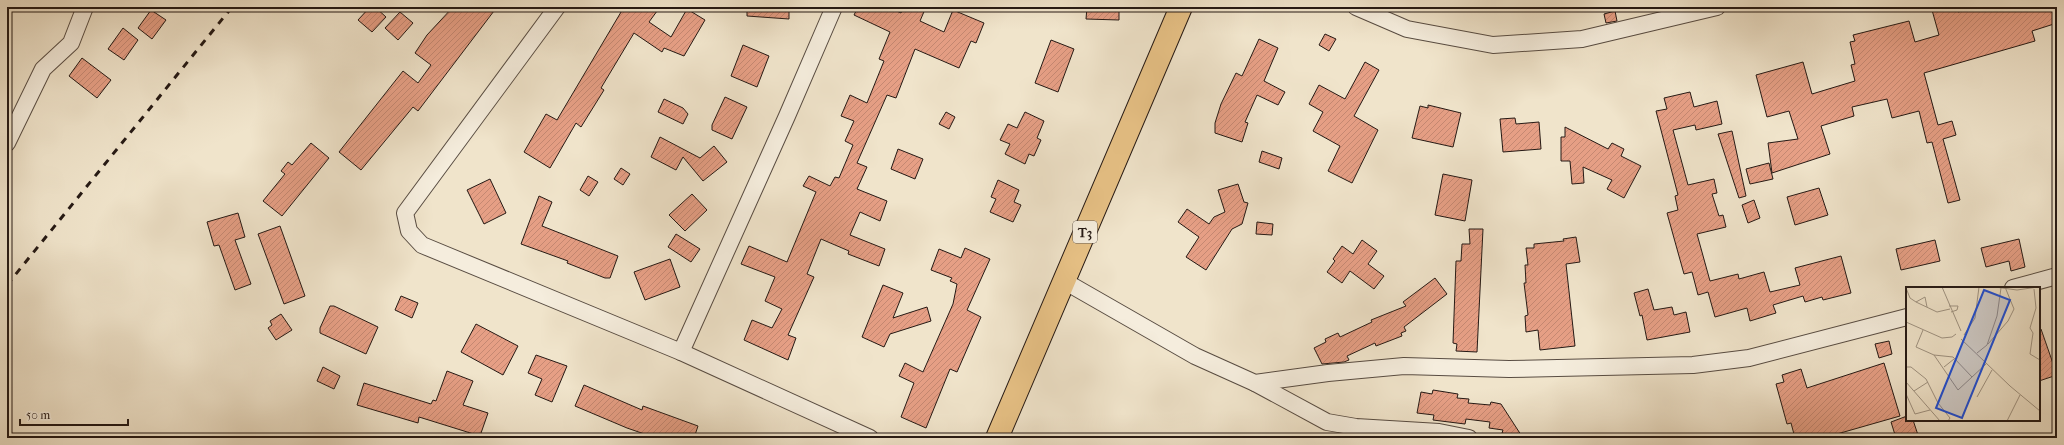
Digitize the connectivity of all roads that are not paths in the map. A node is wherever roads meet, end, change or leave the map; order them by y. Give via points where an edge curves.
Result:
1 (85, 7) edge
2 (557, 7) edge
3 (834, 7) edge
4 (1196, 7) edge
5 (1356, 7) edge
6 (1717, 7) edge
7 (1177, 17) edge
8 (7, 143) edge
9 (2057, 276) edge
10 (1064, 281) junction
11 (2017, 287) edge
12 (1906, 317) edge
13 (681, 352) junction
14 (1255, 383) junction
15 (870, 438) edge
16 (997, 438) edge
17 (1469, 438) edge

1 - 8 street via 71,43 43,69
2 - 13 street via 405,213 409,231 422,245
3 - 13 street via 788,116
4 - 7 highway, T3
5 - 6 street via 1407,28 1493,45 1582,39
7 - 10 highway, T3
9 - 11 street
10 - 14 street via 1195,356
10 - 16 highway, T3
12 - 14 street via 1749,358 1693,365 1509,369 1404,366
13 - 15 street
14 - 17 street via 1327,422 1356,427 1440,432

